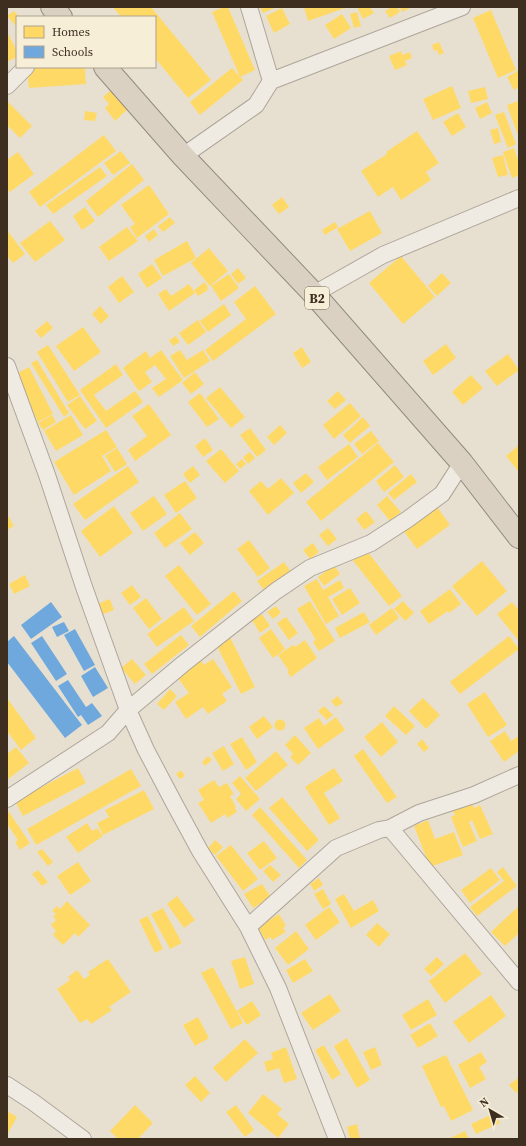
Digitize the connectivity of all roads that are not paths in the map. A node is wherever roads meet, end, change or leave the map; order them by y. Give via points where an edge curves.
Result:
1 (52, 7) edge
2 (249, 7) edge
3 (462, 7) edge
4 (60, 16) edge
5 (25, 68) edge
6 (106, 68) edge
7 (271, 81) junction
8 (7, 86) edge
9 (183, 156) junction
10 (519, 198) edge
11 (314, 294) junction
12 (7, 366) edge
13 (462, 463) junction
14 (519, 537) edge
15 (128, 710) junction
16 (519, 776) edge
17 (7, 799) edge
18 (390, 828) junction
19 (248, 927) junction
20 (519, 982) edge
21 (7, 1085) edge
22 (83, 1139) edge
23 (337, 1139) edge

1 - 4 highway
2 - 7 street
3 - 7 street
5 - 8 street
6 - 9 highway, B2
7 - 9 street via 256,105
9 - 11 highway, B2
10 - 11 street via 383,256
11 - 13 highway, B2
12 - 15 street
13 - 14 highway, B2
13 - 15 street via 442,494 371,543 310,568 276,591
15 - 17 street via 108,733
15 - 19 street via 146,750 200,851
16 - 18 street via 419,813
18 - 19 street via 336,848
18 - 20 street
19 - 23 street via 278,988
21 - 22 street

